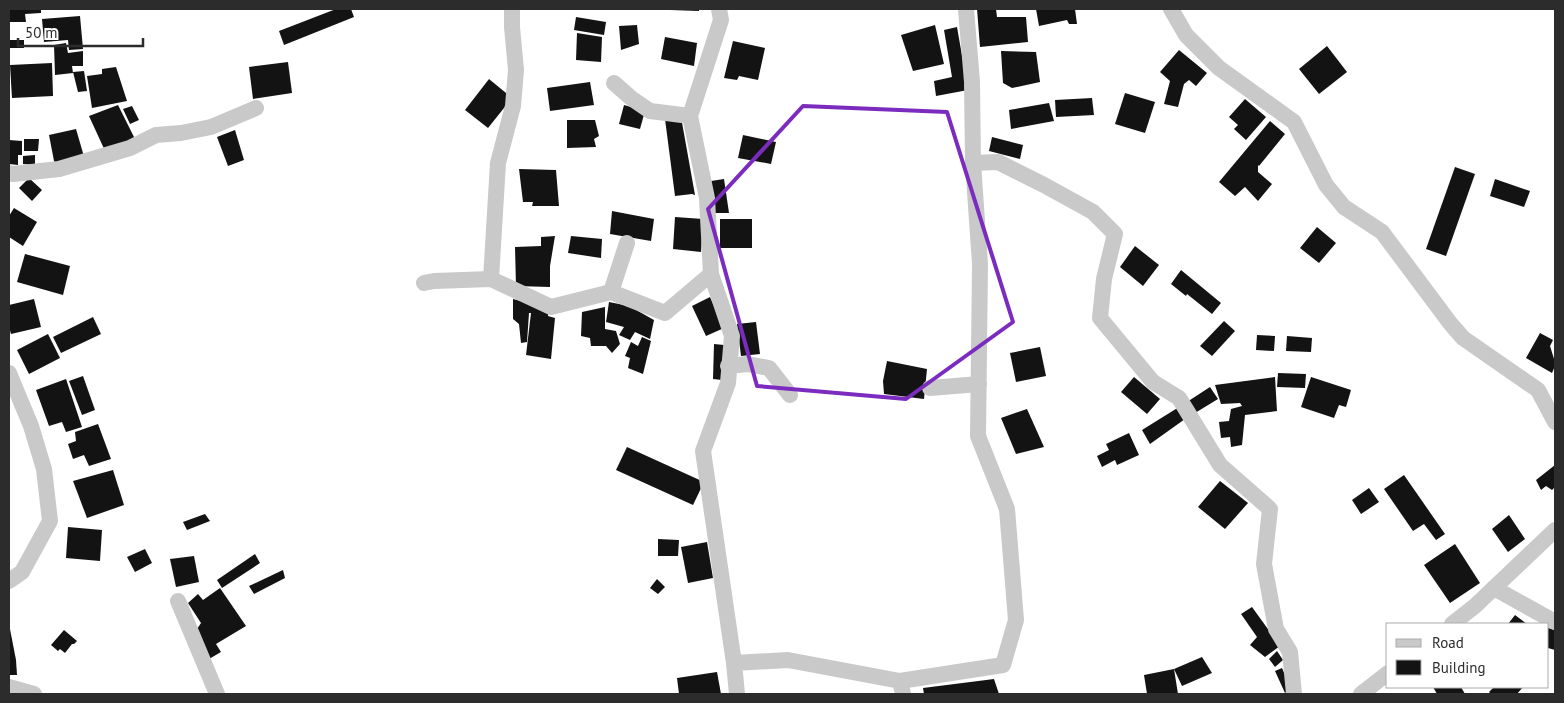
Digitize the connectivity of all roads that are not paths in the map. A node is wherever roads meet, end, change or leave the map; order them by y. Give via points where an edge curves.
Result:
1 (512, 9) edge
2 (719, 9) edge
3 (952, 9) edge
4 (966, 9) edge
5 (1171, 9) edge
6 (614, 83) dead end
7 (256, 108) dead end
8 (690, 116) junction
9 (973, 162) junction
10 (9, 173) edge
11 (627, 243) dead end
12 (711, 274) junction
13 (491, 279) junction
14 (424, 283) dead end
15 (611, 292) junction
16 (728, 366) junction
17 (9, 374) edge
18 (979, 384) junction
19 (930, 388) dead end
20 (790, 395) dead end
21 (1555, 422) edge
22 (1555, 530) edge
23 (9, 581) edge
24 (1494, 588) junction
25 (178, 601) dead end
26 (1555, 622) edge
27 (1453, 623) edge
28 (734, 663) junction
29 (1386, 675) edge
30 (9, 687) edge
31 (901, 688) edge
32 (34, 694) edge
33 (217, 694) edge
34 (737, 694) edge
35 (1294, 694) edge
36 (1361, 694) edge

1 - 13 street via 516,70 513,106 498,162
2 - 8 street via 722,20
3 - 4 street
4 - 9 street via 972,82
5 - 21 street via 1186,35 1219,68 1294,122 1326,185 1344,207 1382,232 1463,338 1538,390
6 - 8 street via 650,111
7 - 10 street via 211,127 156,135 130,148 59,169
8 - 12 street via 707,198
9 - 18 street via 980,264
9 - 35 street via 998,162 1044,185 1093,212 1115,234 1104,279 1100,318 1153,382 1178,398 1220,465 1270,509 1264,564 1276,629 1290,652
11 - 15 street
12 - 15 street via 665,313
12 - 16 street via 732,336
13 - 14 street
13 - 15 street via 552,307
16 - 20 street via 747,364 770,368
16 - 28 street via 728,383 703,451
17 - 23 street via 31,426 44,469 50,521 22,572
18 - 19 street
18 - 31 street via 978,436 1007,509 1016,620 1003,665
22 - 24 street
24 - 26 street
24 - 27 street
25 - 33 street
28 - 31 street via 788,660
28 - 34 street
29 - 36 street
30 - 32 street

